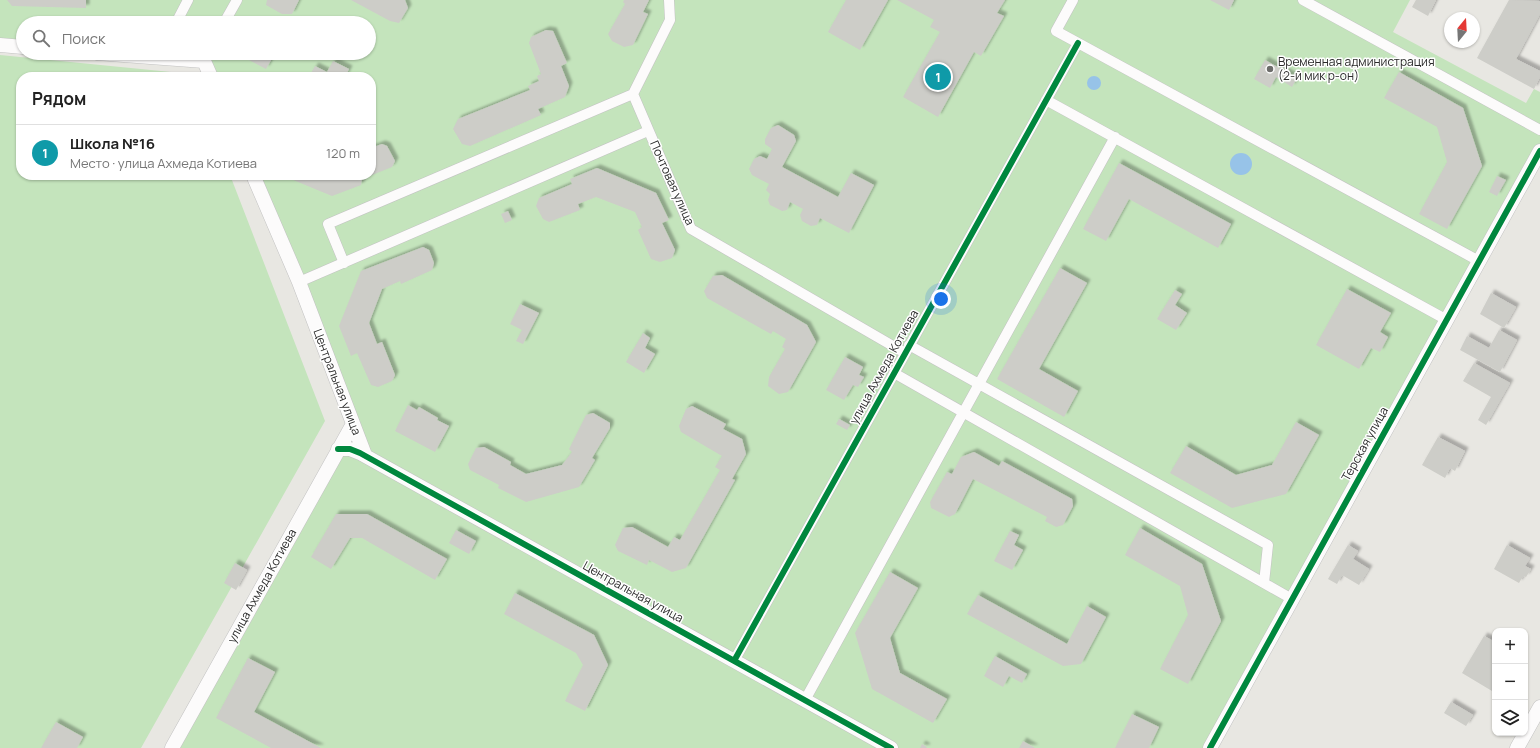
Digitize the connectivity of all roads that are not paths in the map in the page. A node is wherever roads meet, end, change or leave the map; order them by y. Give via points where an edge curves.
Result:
1 (188, 0) edge
2 (237, 0) edge
3 (669, 0) edge
4 (1073, 0) edge
5 (1303, 0) edge
6 (180, 16) edge
7 (228, 16) edge
8 (1078, 42) junction
9 (0, 45) edge
10 (16, 46) edge
11 (207, 60) edge
12 (210, 72) edge
13 (633, 94) junction
14 (1046, 100) junction
15 (1540, 130) edge
16 (648, 131) junction
17 (1115, 137) junction
18 (1540, 151) edge
19 (255, 180) edge
20 (1479, 261) junction
21 (344, 263) junction
22 (299, 282) junction
23 (1447, 320) junction
24 (907, 349) junction
25 (894, 373) junction
26 (979, 384) junction
27 (964, 412) junction
28 (353, 424) junction
29 (338, 450) junction
30 (364, 455) junction
31 (1264, 583) junction
32 (1292, 599) junction
33 (734, 661) junction
34 (805, 700) junction
35 (1540, 707) edge
36 (172, 748) edge
37 (891, 748) edge
38 (1210, 748) edge
39 (1517, 748) edge

1 - 6 street
2 - 7 street
3 - 13 street via 670,20
4 - 8 street via 1056,31
5 - 15 street
8 - 14 street, улица Ахмеда Котиева
8 - 20 street
9 - 10 street
11 - 12 street
13 - 16 street, Почтовая улица
13 - 21 street via 328,224
14 - 17 street
14 - 24 street, улица Ахмеда Котиева
16 - 21 street
16 - 24 street, Почтовая улица via 691,229
17 - 23 street
17 - 26 street
18 - 20 street, Терская улица
19 - 22 street, Центральная улица
20 - 23 street, Терская улица
21 - 22 street
22 - 28 street, Центральная улица
23 - 32 street, Терская улица
24 - 25 street, улица Ахмеда Котиева
24 - 26 street, Почтовая улица
25 - 27 street
25 - 33 street, улица Ахмеда Котиева
26 - 27 street
26 - 31 street, Почтовая улица via 1268,545
27 - 31 street
27 - 34 street
28 - 29 street, улица Ахмеда Котиева
28 - 30 street, Центральная улица
29 - 30 street via 353,450
29 - 36 street, улица Ахмеда Котиева
30 - 33 street, Центральная улица
31 - 32 street
32 - 38 street, Терская улица
33 - 34 street, Центральная улица
34 - 37 street, Центральная улица
35 - 39 street

